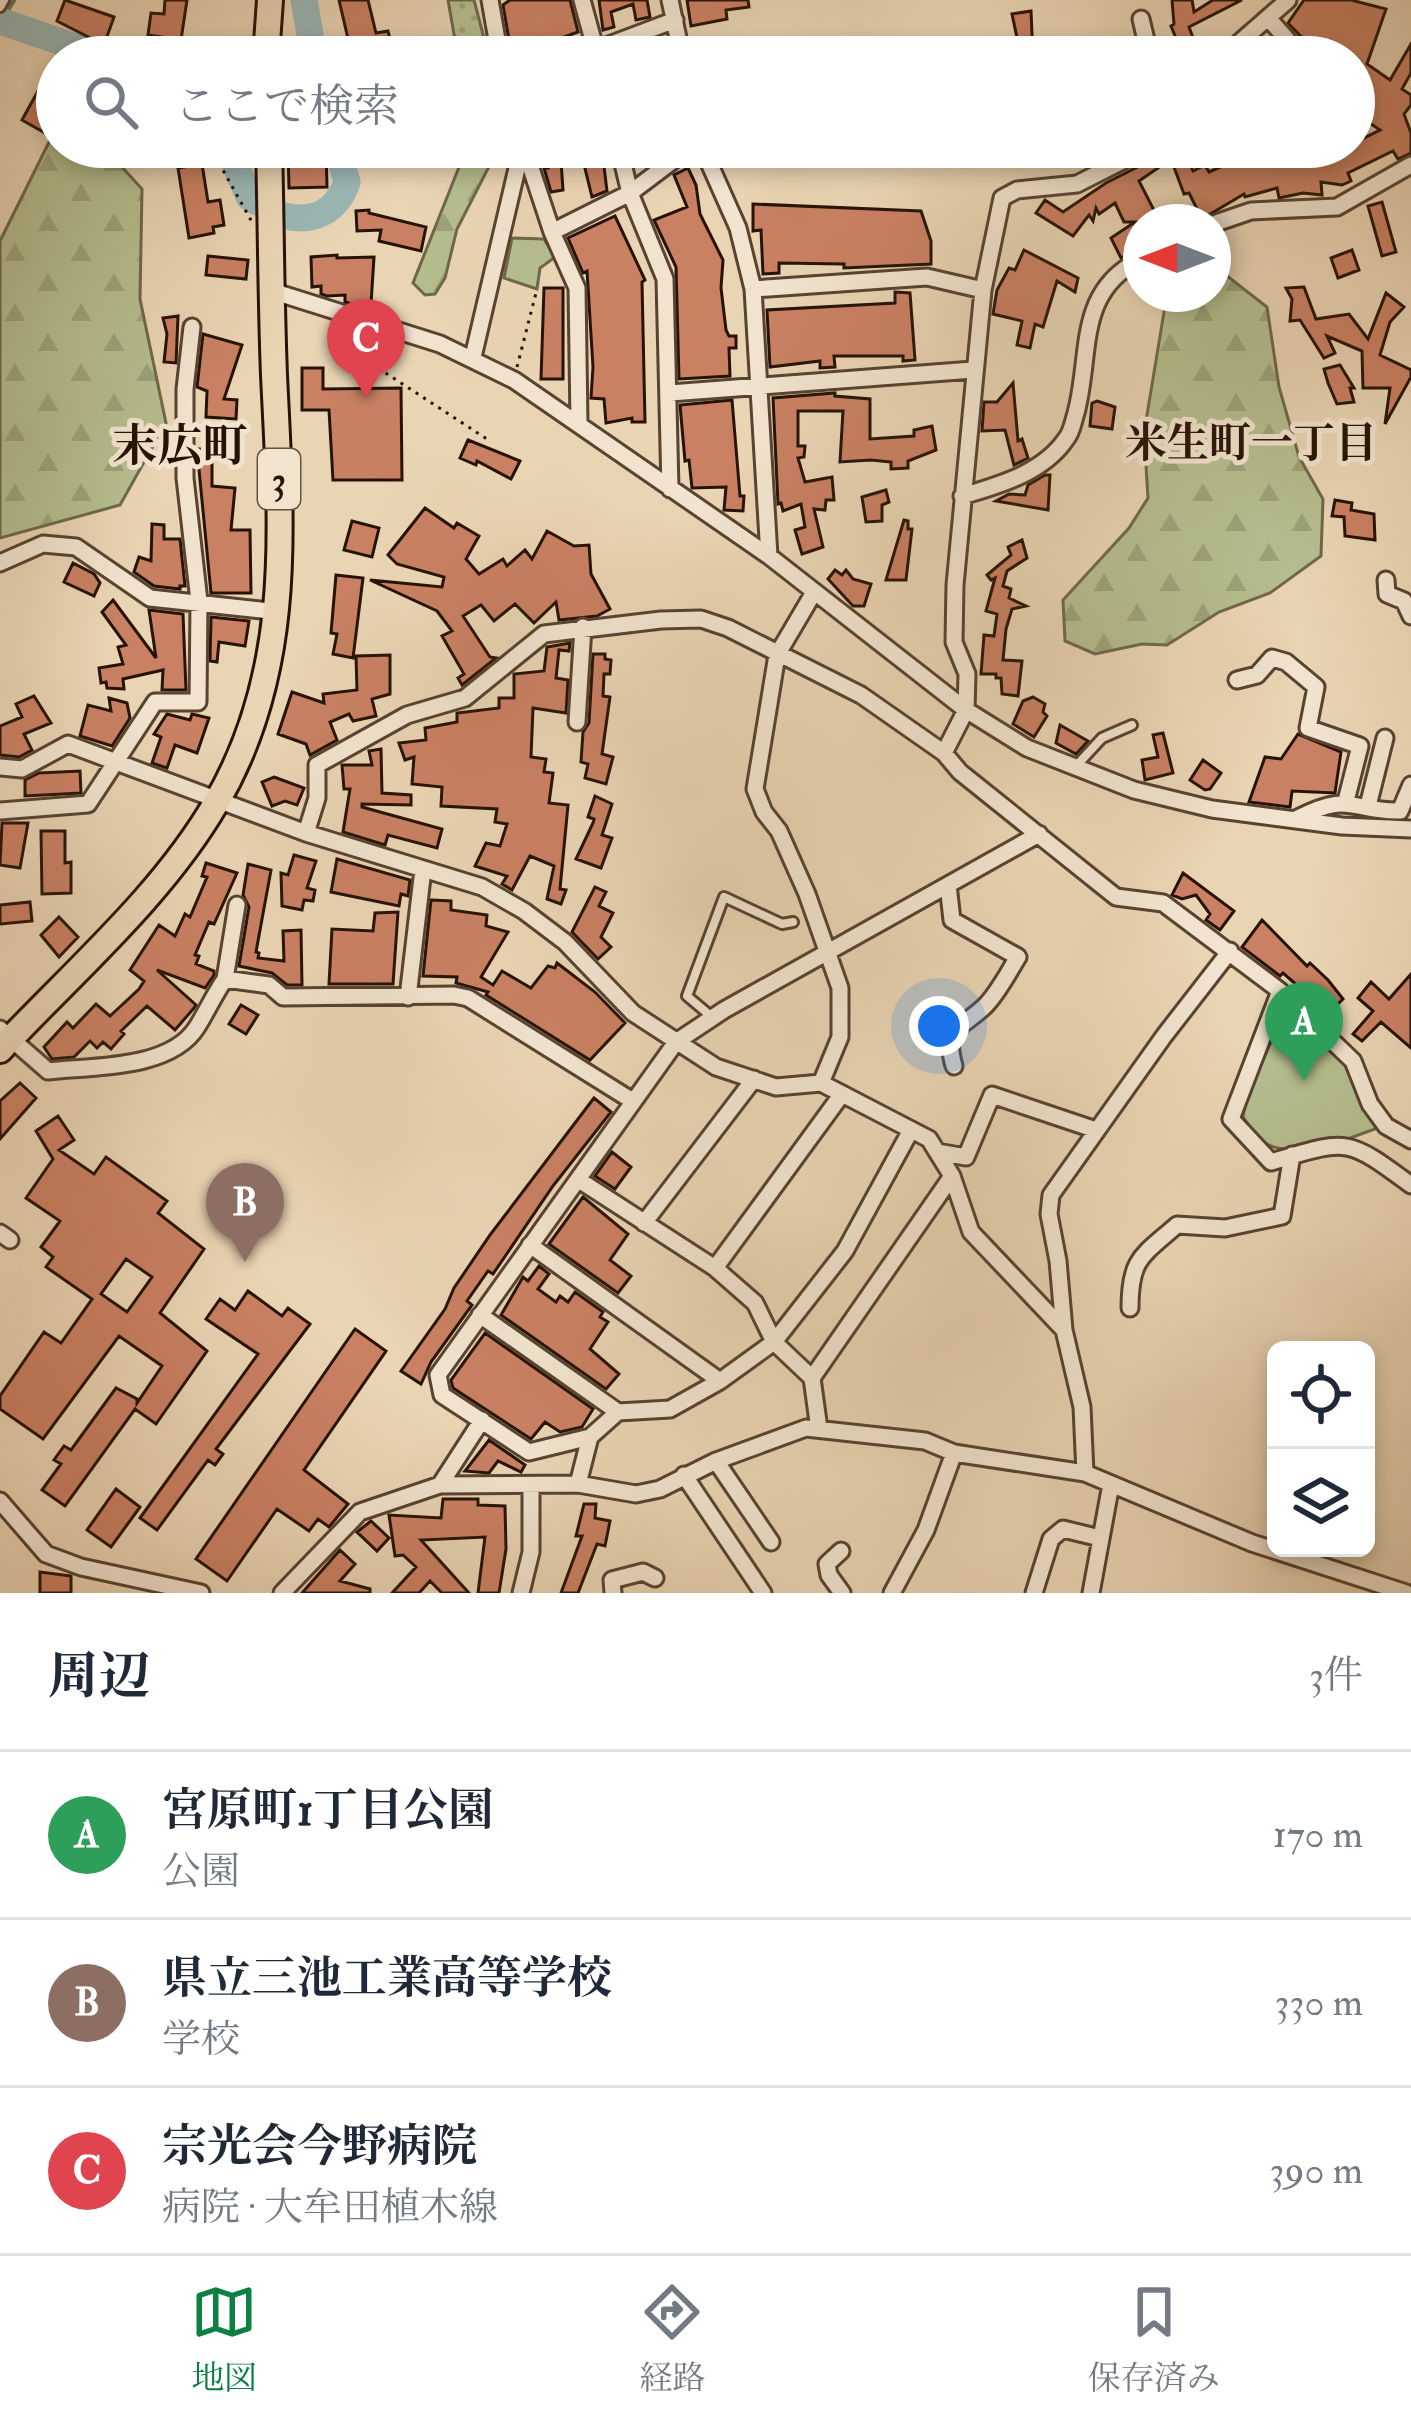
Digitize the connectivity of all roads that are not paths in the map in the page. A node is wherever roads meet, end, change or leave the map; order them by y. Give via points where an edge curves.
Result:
1 (270, 0) edge
2 (490, 0) edge
3 (582, 0) edge
4 (670, 0) edge
5 (1288, 0) edge
6 (1141, 19) dead end
7 (1270, 19) junction
8 (675, 20) junction
9 (267, 36) edge
10 (496, 36) edge
11 (592, 36) edge
12 (636, 36) edge
13 (678, 36) edge
14 (1145, 36) edge
15 (1244, 36) edge
16 (1284, 36) edge
17 (1411, 165) edge
18 (269, 168) edge
19 (518, 168) edge
20 (530, 168) edge
21 (624, 168) edge
22 (663, 168) edge
23 (711, 168) edge
24 (1109, 168) edge
25 (630, 193) junction
26 (1231, 218) edge
27 (552, 232) junction
28 (1123, 268) edge
29 (753, 289) junction
30 (983, 290) junction
31 (272, 291) junction
32 (380, 325) junction
33 (192, 327) dead end
34 (472, 357) junction
35 (365, 362) road end
36 (973, 370) junction
37 (760, 383) junction
38 (670, 392) junction
39 (579, 423) junction
40 (670, 489) junction
41 (962, 496) junction
42 (769, 556) junction
43 (0, 562) edge
44 (1386, 580) dead end
45 (813, 594) junction
46 (199, 601) junction
47 (279, 611) junction
48 (1411, 616) edge
49 (583, 628) junction
50 (777, 655) junction
51 (1237, 680) dead end
52 (966, 710) junction
53 (577, 722) dead end
54 (1132, 725) dead end
55 (1385, 738) dead end
56 (944, 753) junction
57 (116, 761) junction
58 (0, 767) edge
59 (1074, 767) junction
60 (1411, 785) edge
61 (218, 801) junction
62 (1346, 801) junction
63 (1368, 806) junction
64 (0, 811) edge
65 (1294, 820) junction
66 (1411, 829) edge
67 (306, 832) junction
68 (1040, 834) junction
69 (423, 869) junction
70 (947, 885) junction
71 (237, 905) dead end
72 (794, 922) dead end
73 (1230, 951) junction
74 (825, 953) junction
75 (225, 979) junction
76 (1280, 991) junction
77 (408, 997) junction
78 (712, 1018) junction
79 (4, 1039) edge
80 (676, 1042) junction
81 (954, 1066) dead end
82 (754, 1079) junction
83 (821, 1083) junction
84 (842, 1094) junction
85 (631, 1100) junction
86 (911, 1130) junction
87 (1096, 1130) junction
88 (1411, 1140) edge
89 (937, 1152) junction
90 (1292, 1155) junction
91 (952, 1176) junction
92 (579, 1180) junction
93 (1411, 1185) edge
94 (644, 1223) junction
95 (530, 1245) junction
96 (715, 1268) junction
97 (1130, 1308) dead end
98 (480, 1315) junction
99 (1064, 1330) junction
100 (774, 1342) junction
101 (812, 1378) junction
102 (720, 1382) junction
103 (618, 1412) junction
104 (482, 1420) junction
105 (819, 1429) junction
106 (590, 1437) junction
107 (954, 1453) junction
108 (716, 1461) junction
109 (1085, 1473) junction
110 (684, 1475) junction
111 (578, 1484) junction
112 (1111, 1484) junction
113 (440, 1485) junction
114 (531, 1486) junction
115 (0, 1501) edge
116 (1100, 1538) junction
117 (771, 1542) dead end
118 (841, 1551) dead end
119 (655, 1578) dead end
120 (201, 1593) edge
121 (282, 1593) edge
122 (521, 1593) edge
123 (613, 1593) edge
124 (763, 1593) edge
125 (842, 1593) edge
126 (892, 1593) edge
127 (1034, 1593) edge
128 (1091, 1593) edge
129 (1405, 1593) edge

1 - 9 main road
2 - 10 street
3 - 11 street
4 - 8 street
5 - 7 street
6 - 14 street
7 - 15 street
7 - 16 street
8 - 12 street
8 - 13 street
17 - 26 street via 1336,207
18 - 31 main road, 3
19 - 34 street
20 - 27 street
21 - 25 street
22 - 25 street
23 - 29 street
24 - 30 street via 1077,184 1002,198
25 - 27 street
25 - 38 street via 665,279
27 - 39 street via 577,288
28 - 41 street via 1090,315 1069,436 1010,481
29 - 30 street via 927,278
29 - 37 street
30 - 36 street
31 - 32 street
31 - 47 main road, 3
32 - 34 street
32 - 35 lane
33 - 46 street via 185,478
34 - 39 street
36 - 37 street
36 - 41 street
37 - 38 street
37 - 42 street
38 - 40 street
39 - 40 street
40 - 42 street
41 - 52 street via 954,642 967,674
42 - 45 street
43 - 46 street via 43,544 76,548 150,598
44 - 48 street via 1387,593
45 - 50 street
45 - 52 street
46 - 47 street
46 - 57 street via 198,702 155,702
47 - 61 main road, 3 via 256,713
49 - 50 street via 701,619
49 - 53 street
49 - 67 street via 544,634 465,698 407,715 317,765
50 - 56 street via 860,695
50 - 74 street via 755,789 807,894
51 - 62 street via 1257,675 1272,658 1316,687 1308,728 1360,746
52 - 56 street
52 - 59 street
54 - 59 lane via 1102,738
55 - 63 street
56 - 68 street
57 - 58 street via 68,744 22,769
57 - 61 street
57 - 64 street via 88,804
59 - 65 street via 1192,804
60 - 63 street via 1400,811
61 - 67 street
61 - 79 main road, 3 via 139,903
62 - 63 street
62 - 65 street
65 - 66 street
67 - 69 street
68 - 70 street
68 - 73 street via 1116,897 1163,903
69 - 77 street
69 - 80 street via 482,887 524,911 633,1013
70 - 74 street
70 - 81 street via 952,920 1018,958 988,1004 956,1027
71 - 75 street
72 - 78 lane via 724,897 687,996
73 - 76 street
73 - 87 street
74 - 78 street
74 - 83 street via 843,1013
75 - 77 street via 269,985 283,997
75 - 79 street via 196,1030 170,1051 48,1071
76 - 88 street via 1353,1061 1386,1126
76 - 90 street via 1231,1119 1271,1162
77 - 85 street via 468,998
78 - 80 street
80 - 82 street
80 - 85 street
82 - 83 street via 776,1087
82 - 94 street
83 - 84 street
84 - 86 street
84 - 96 street
85 - 92 street
86 - 89 street
86 - 100 street via 845,1251
87 - 89 street via 992,1095 966,1157
87 - 99 street via 1051,1195
89 - 91 street
90 - 93 street via 1359,1146
90 - 97 street via 1282,1216 1225,1228 1177,1225 1130,1273
91 - 99 street via 971,1232
91 - 101 street
92 - 94 street
92 - 95 street
94 - 96 street
95 - 98 street
95 - 102 street
96 - 100 street via 755,1303
98 - 103 street
98 - 104 street via 438,1375 442,1396
99 - 109 street via 1082,1407
100 - 101 street
100 - 102 street
101 - 105 street
102 - 103 street via 670,1409
103 - 106 street
104 - 106 street via 529,1452
104 - 113 street
105 - 107 street via 926,1441
105 - 108 street
106 - 111 street
107 - 109 street
107 - 126 street
108 - 110 street
108 - 117 street
109 - 112 street
110 - 111 street via 636,1494
110 - 124 street
111 - 114 street
112 - 116 street
112 - 129 street via 1252,1544
113 - 114 street
113 - 121 street via 360,1512
114 - 122 street via 531,1552
115 - 120 street via 46,1554
116 - 127 street via 1063,1529 1051,1539
116 - 128 street
118 - 125 street via 827,1564
119 - 123 street via 643,1572 612,1580

